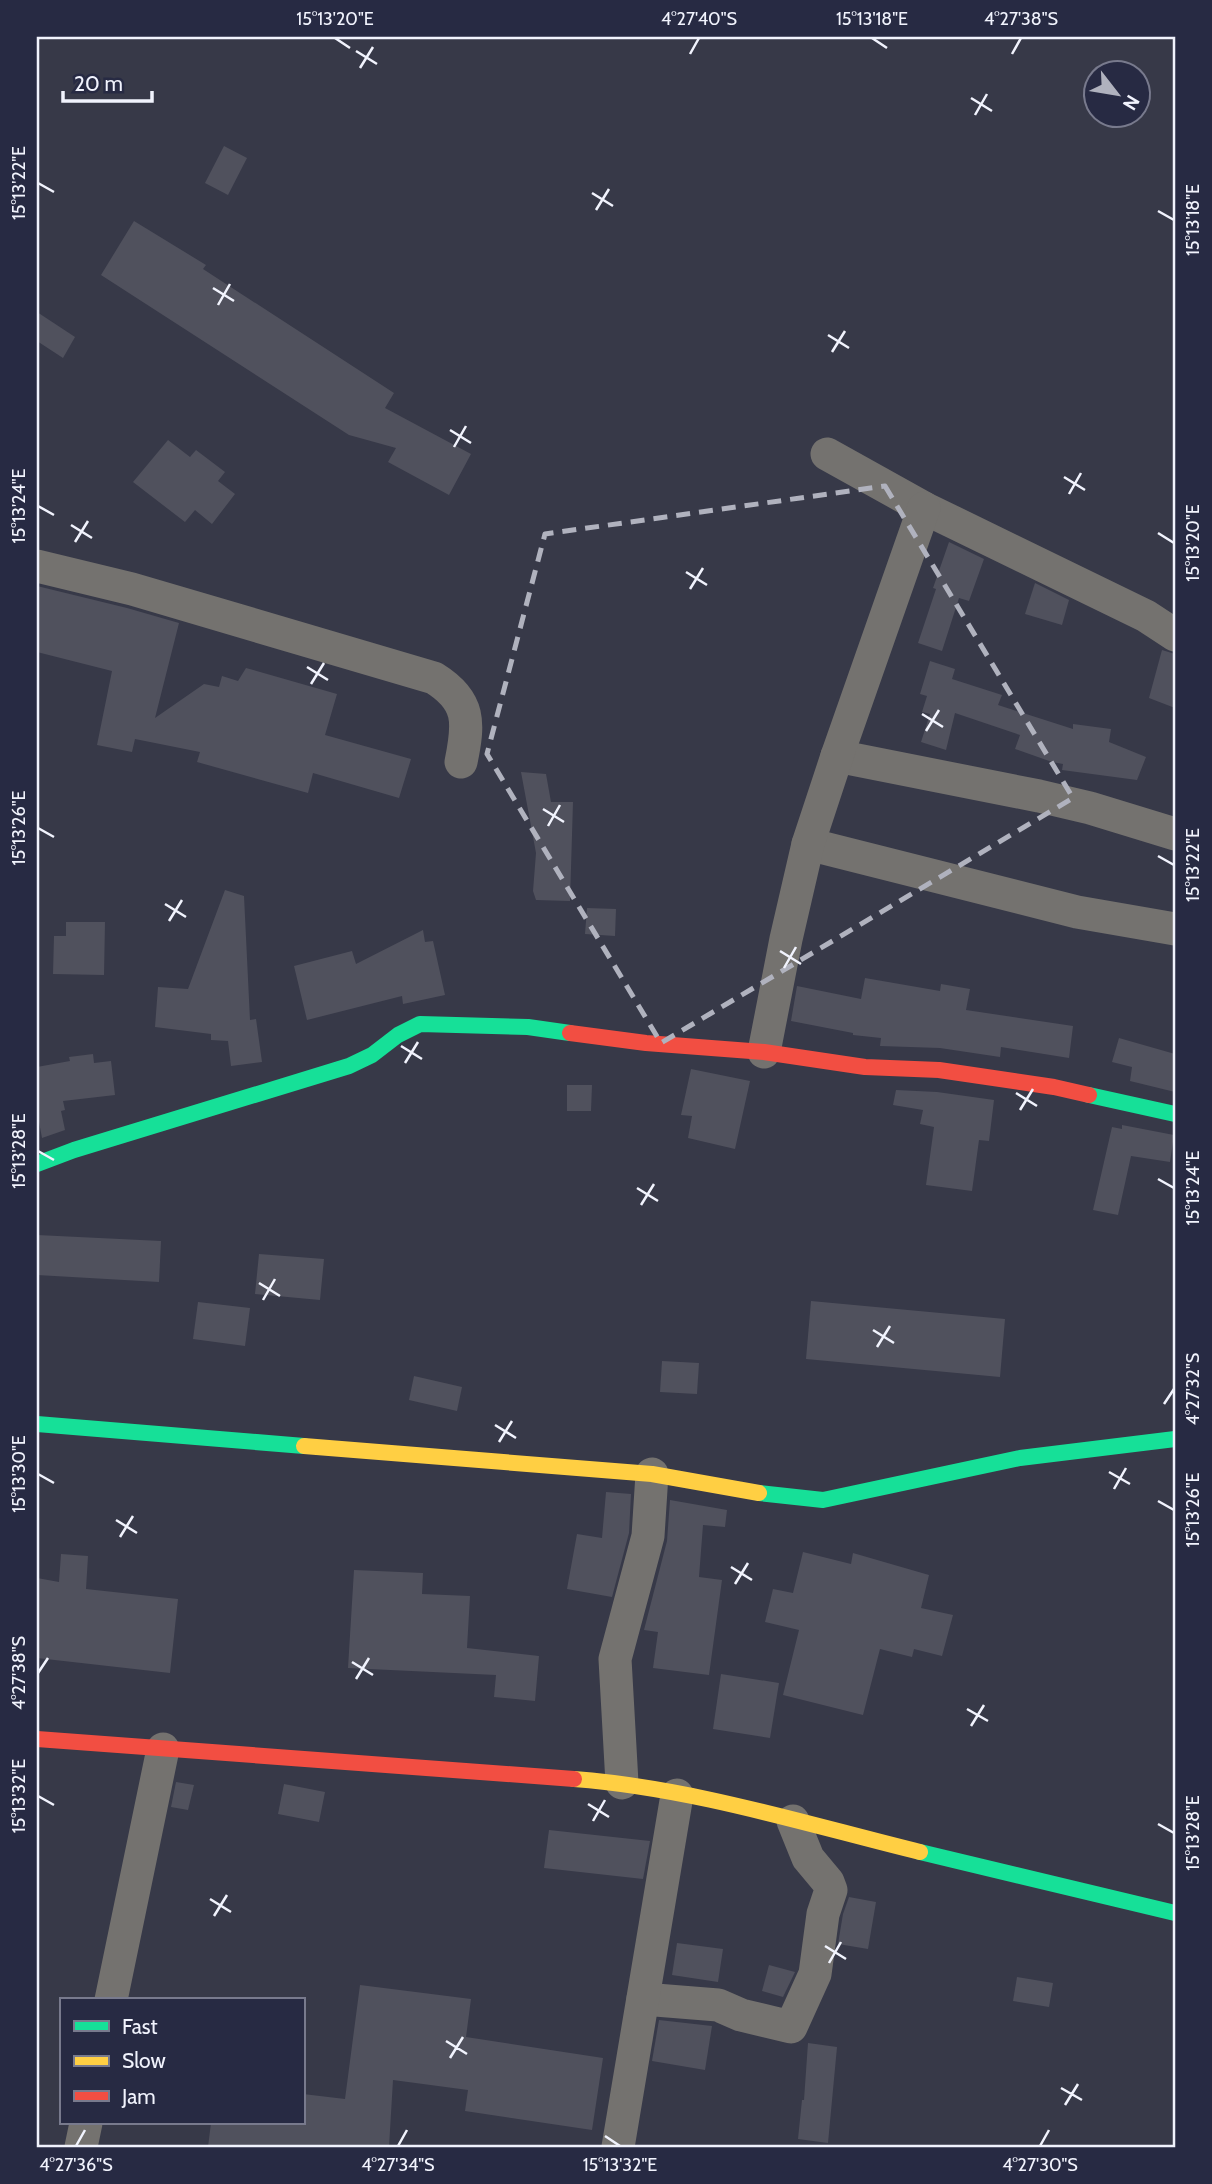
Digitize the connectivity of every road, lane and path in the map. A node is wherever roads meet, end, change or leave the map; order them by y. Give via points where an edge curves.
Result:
1 (827, 454) dead end
2 (925, 508) junction
3 (37, 566) edge
4 (1175, 635) edge
5 (837, 756) junction
6 (461, 762) dead end
7 (1175, 834) edge
8 (808, 844) junction
9 (1175, 929) edge
10 (764, 1052) junction
11 (1175, 1114) edge
12 (37, 1164) edge
13 (37, 1424) edge
14 (1175, 1439) edge
15 (652, 1474) junction
16 (37, 1739) edge
17 (163, 1749) junction
18 (622, 1783) junction
19 (677, 1795) junction
20 (793, 1821) junction
21 (1175, 1913) edge
22 (111, 1998) edge
23 (643, 1999) junction
24 (86, 2124) edge
25 (81, 2147) edge
26 (618, 2147) edge

1 - 2 street
2 - 4 street via 1146,616
2 - 5 street
3 - 6 street via 132,589 434,678 451,688 467,721
5 - 7 street via 1039,796
5 - 8 street
8 - 9 street via 1077,912
8 - 10 street
10 - 11 street via 1054,1087
10 - 12 street via 528,1027 420,1024 349,1066
13 - 15 street
14 - 15 street via 1020,1458 823,1500
15 - 18 street via 648,1536 615,1659
16 - 17 street
17 - 18 street
17 - 22 street
18 - 19 street
19 - 20 street via 731,1803
19 - 23 street
20 - 21 street
20 - 23 street via 808,1858 831,1890 815,1974 791,2027 718,2005
23 - 26 street
24 - 25 street

